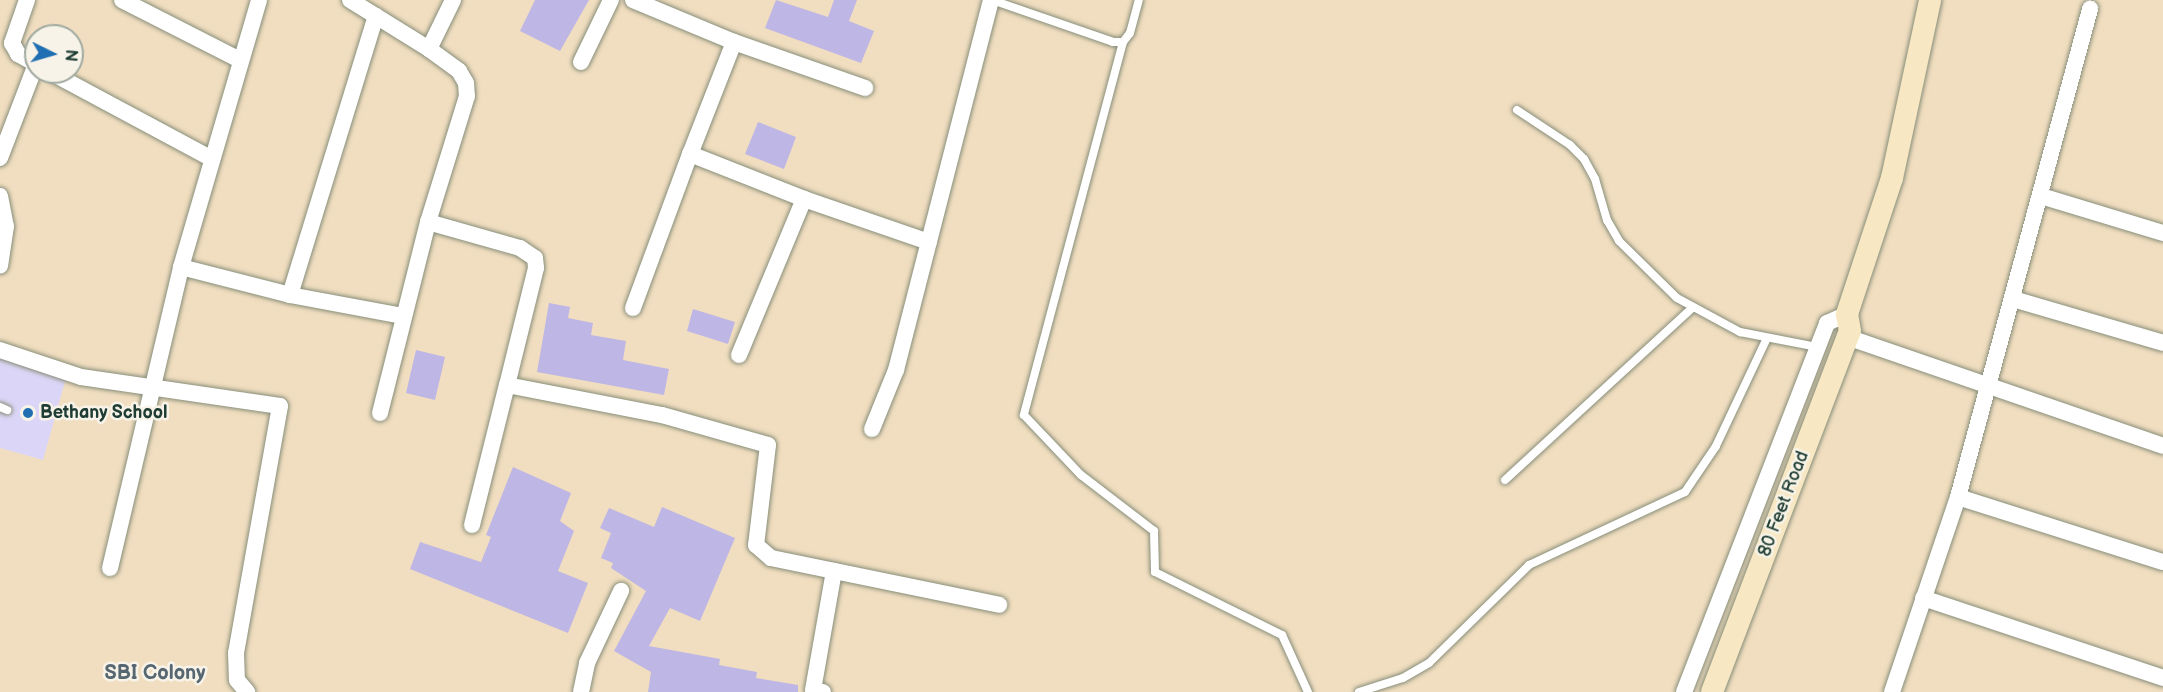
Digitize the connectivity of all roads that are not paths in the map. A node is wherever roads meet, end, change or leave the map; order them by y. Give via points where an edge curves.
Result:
1 (27, 0) edge
2 (122, 0) edge
3 (259, 0) edge
4 (350, 0) edge
5 (453, 0) edge
6 (611, 0) edge
7 (633, 0) edge
8 (992, 0) edge
9 (1139, 0) edge
10 (1930, 0) edge
11 (2090, 9) dead end
12 (376, 16) junction
13 (734, 42) junction
14 (1123, 42) junction
15 (429, 49) junction
16 (24, 57) edge
17 (240, 60) junction
18 (581, 62) dead end
19 (28, 84) edge
20 (72, 84) edge
21 (865, 88) dead end
22 (1517, 110) dead end
23 (690, 154) junction
24 (0, 158) edge
25 (212, 159) junction
26 (0, 196) edge
27 (2041, 196) junction
28 (804, 199) junction
29 (428, 222) junction
30 (3, 226) edge
31 (2163, 233) edge
32 (929, 242) junction
33 (0, 266) edge
34 (181, 267) junction
35 (290, 296) junction
36 (2013, 299) junction
37 (633, 308) dead end
38 (1693, 308) junction
39 (1847, 314) junction
40 (402, 316) junction
41 (1767, 338) junction
42 (1847, 338) junction
43 (2163, 343) edge
44 (1816, 347) junction
45 (0, 350) edge
46 (739, 355) dead end
47 (507, 385) junction
48 (156, 386) junction
49 (1989, 386) junction
50 (381, 413) dead end
51 (872, 429) dead end
52 (2163, 446) edge
53 (1505, 480) dead end
54 (1958, 497) junction
55 (472, 525) dead end
56 (2163, 562) edge
57 (110, 568) dead end
58 (834, 571) junction
59 (621, 591) dead end
60 (1923, 598) junction
61 (999, 605) dead end
62 (2163, 678) edge
63 (247, 692) edge
64 (581, 692) edge
65 (823, 692) edge
66 (1308, 692) edge
67 (1359, 692) edge
68 (1684, 692) edge
69 (1712, 692) edge
70 (1892, 692) edge

1 - 16 street via 12,43
2 - 17 street
3 - 17 street
4 - 12 street
5 - 15 street
6 - 18 street
7 - 13 street
8 - 14 lane via 1113,42
8 - 32 street
9 - 14 lane via 1130,33
10 - 39 street, 80 Feet Road via 1892,178
11 - 27 street
12 - 15 street
12 - 35 street
13 - 21 street
13 - 23 street
14 - 66 lane via 1024,415 1081,475 1154,531 1155,572 1282,634
15 - 29 street via 459,71 466,83 467,96
17 - 25 street
19 - 24 street
20 - 25 street
22 - 38 lane via 1570,145 1584,159 1595,179 1607,220 1620,241 1677,298
23 - 28 street
23 - 37 street
25 - 34 street
26 - 30 street
27 - 31 street
27 - 36 street
28 - 32 street
28 - 46 street
29 - 40 street
29 - 47 street via 520,248 535,258 536,268
30 - 33 street
32 - 51 street via 896,370
34 - 35 street
34 - 48 street
35 - 40 street
36 - 43 street
36 - 49 street
38 - 41 lane via 1740,332
38 - 53 lane
39 - 42 street, 80 Feet Road
39 - 44 street via 1827,323
40 - 50 street
41 - 44 lane
41 - 67 lane via 1716,446 1685,492 1529,565 1429,663 1403,678
42 - 49 street
42 - 69 street, 80 Feet Road
44 - 68 street
45 - 48 street via 63,373
47 - 55 street
47 - 58 street via 662,415 768,444 756,545 771,558
48 - 57 street
48 - 63 street via 280,406 236,654 237,680
49 - 52 street
49 - 54 street
54 - 56 street
54 - 60 street
58 - 61 street
58 - 65 street via 813,690
59 - 64 street via 587,663
60 - 62 street
60 - 70 street

